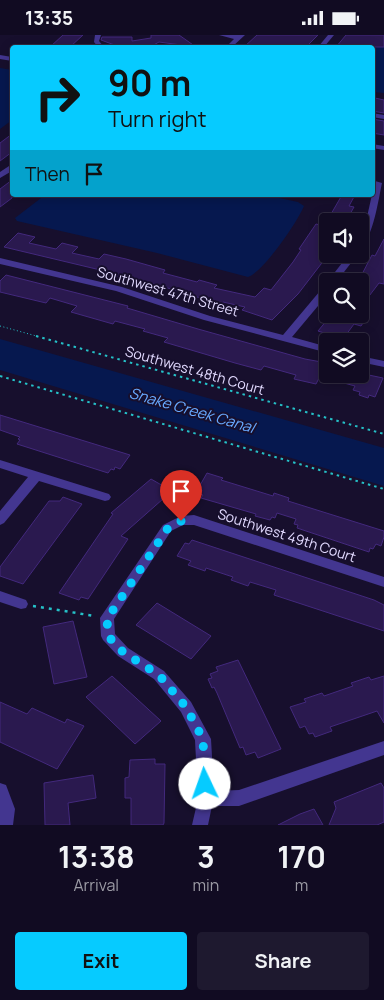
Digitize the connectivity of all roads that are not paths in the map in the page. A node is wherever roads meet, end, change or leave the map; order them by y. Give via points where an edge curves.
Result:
1 (222, 35) edge
2 (331, 35) edge
3 (240, 36) edge
4 (231, 45) edge
5 (323, 45) edge
6 (378, 183) edge
7 (369, 222) edge
8 (0, 261) edge
9 (346, 263) edge
10 (338, 273) edge
11 (319, 298) edge
12 (286, 338) junction
13 (319, 347) edge
14 (369, 361) edge
15 (384, 364) edge
16 (0, 464) edge
17 (36, 476) junction
18 (105, 497) dead end
19 (0, 520) edge
20 (384, 582) edge
21 (0, 596) edge
22 (21, 604) road end
23 (384, 748) edge
24 (0, 790) edge
25 (206, 799) junction
26 (4, 825) edge
27 (200, 825) edge

1 - 3 street
2 - 5 street
3 - 4 street
6 - 7 street
8 - 12 street, Southwest 47th Street via 119,289 207,318
9 - 10 street
11 - 12 street
12 - 13 street, Southwest 47th Street
14 - 15 street
16 - 17 street
17 - 18 street
17 - 19 street
20 - 25 street, Southwest 49th Court via 194,520 181,521 168,528 107,619 108,636 123,652 159,675 186,707 203,739
21 - 22 street
23 - 25 street via 238,798
24 - 26 street via 7,809
25 - 27 street

